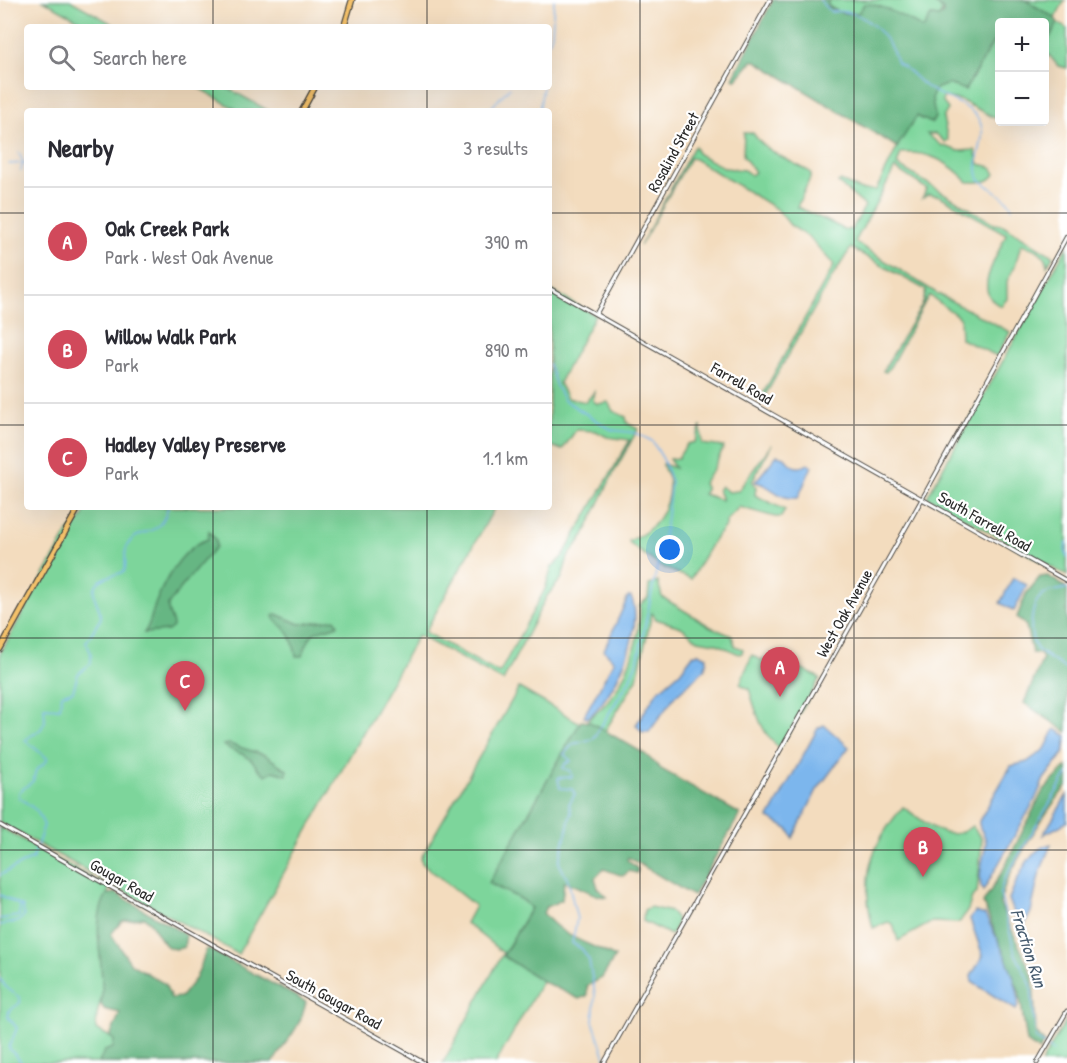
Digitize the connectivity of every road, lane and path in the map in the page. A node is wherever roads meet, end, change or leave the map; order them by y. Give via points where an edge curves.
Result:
1 (352, 0) edge
2 (770, 0) edge
3 (345, 24) edge
4 (313, 90) edge
5 (304, 108) edge
6 (1067, 236) edge
7 (552, 290) edge
8 (596, 314) junction
9 (922, 499) junction
10 (77, 510) edge
11 (1067, 582) edge
12 (0, 649) edge
13 (0, 825) edge
14 (232, 957) joint
15 (1067, 1011) edge
16 (606, 1061) edge
17 (424, 1063) edge
18 (1037, 1063) edge

1 - 3 main road
2 - 8 street, Rosalind Street
4 - 5 main road
6 - 9 street, West Oak Avenue
7 - 8 street, Farrell Road
8 - 9 street, Farrell Road
9 - 11 street, South Farrell Road
9 - 16 street, West Oak Avenue
10 - 12 main road
13 - 14 street, Gougar Road
14 - 17 street, South Gougar Road
15 - 18 street

